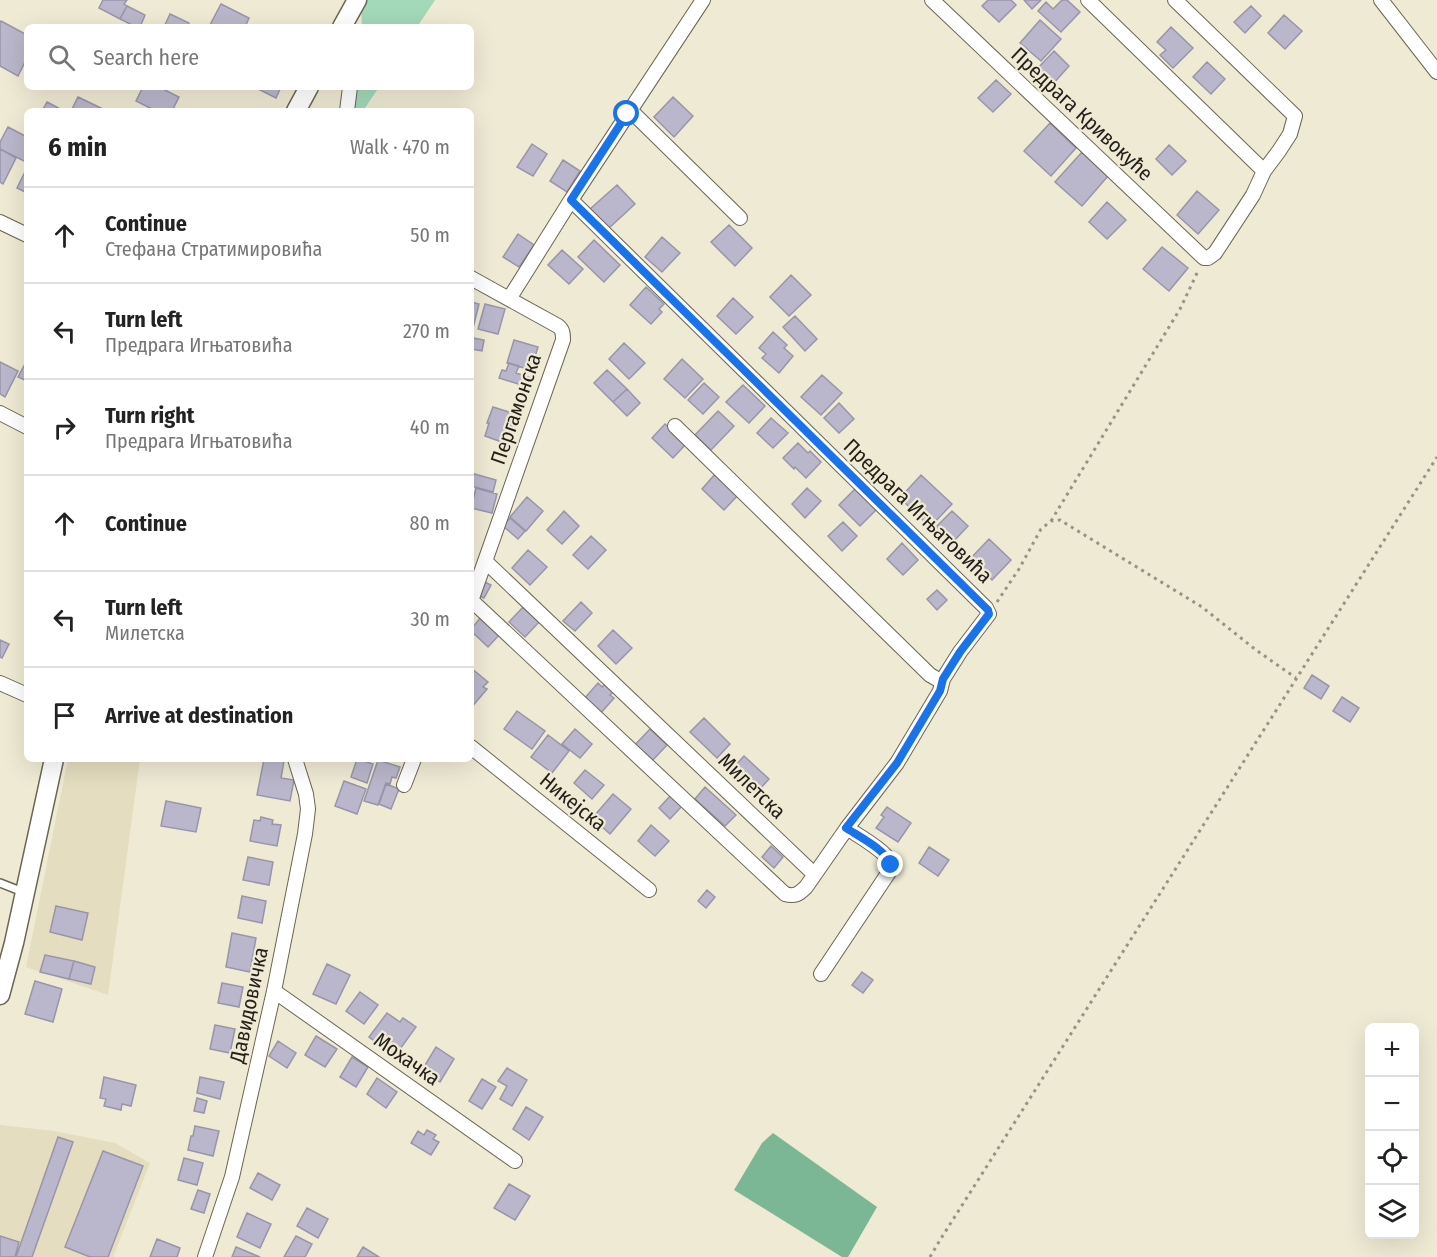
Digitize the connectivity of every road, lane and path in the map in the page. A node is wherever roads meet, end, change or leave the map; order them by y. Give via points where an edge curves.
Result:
1 (357, 0) edge
2 (703, 0) edge
3 (932, 0) edge
4 (1088, 0) edge
5 (1175, 0) edge
6 (1381, 0) edge
7 (345, 24) edge
8 (1437, 72) edge
9 (307, 90) edge
10 (350, 90) edge
11 (298, 108) edge
12 (347, 108) edge
13 (630, 110) junction
14 (1264, 171) junction
15 (571, 200) junction
16 (740, 218) dead end
17 (0, 222) edge
18 (24, 234) edge
19 (1204, 258) junction
20 (474, 280) edge
21 (509, 299) junction
22 (0, 413) edge
23 (24, 425) edge
24 (675, 426) dead end
25 (1437, 457) edge
26 (1051, 521) junction
27 (485, 561) junction
28 (474, 592) edge
29 (474, 604) edge
30 (989, 614) junction
31 (1296, 678) junction
32 (943, 679) junction
33 (0, 683) edge
34 (24, 694) edge
35 (474, 749) edge
36 (53, 762) edge
37 (296, 762) edge
38 (413, 762) edge
39 (404, 785) dead end
40 (846, 828) junction
41 (814, 873) junction
42 (0, 883) edge
43 (649, 890) dead end
44 (25, 893) junction
45 (821, 974) dead end
46 (274, 991) junction
47 (0, 994) edge
48 (515, 1161) dead end
49 (205, 1257) edge
50 (930, 1257) edge

1 - 7 street
2 - 13 street
3 - 19 street, Предрага Кривокуће
4 - 14 street
5 - 14 street via 1295,116 1290,134
6 - 8 street
9 - 11 street
10 - 12 street
13 - 15 street
13 - 16 street
14 - 19 street via 1215,253
15 - 21 street
15 - 30 street, Предрага Игњатовића
17 - 18 street
19 - 26 path via 1180,309
20 - 21 street, Пергамонска
21 - 27 street, Пергамонска via 558,326 563,339
22 - 23 street
24 - 32 street via 930,675
25 - 31 path
26 - 30 path via 1041,529
26 - 31 path via 1060,520 1076,529 1202,607
27 - 28 street, Пергамонска
27 - 41 street, Милетска
29 - 41 street via 785,894 800,893
30 - 32 street, Предрага Игњатовића
31 - 50 path
32 - 40 street, Предрага Игњатовића via 940,691 897,763
33 - 34 street
35 - 43 street, Никејска
36 - 44 street
37 - 46 street, Давидовичка via 308,809
38 - 39 street
40 - 41 street
40 - 45 street via 882,852 889,859 890,872
42 - 44 lane
44 - 47 street
46 - 48 street, Мохачка
46 - 49 street, Давидовичка via 232,1177

